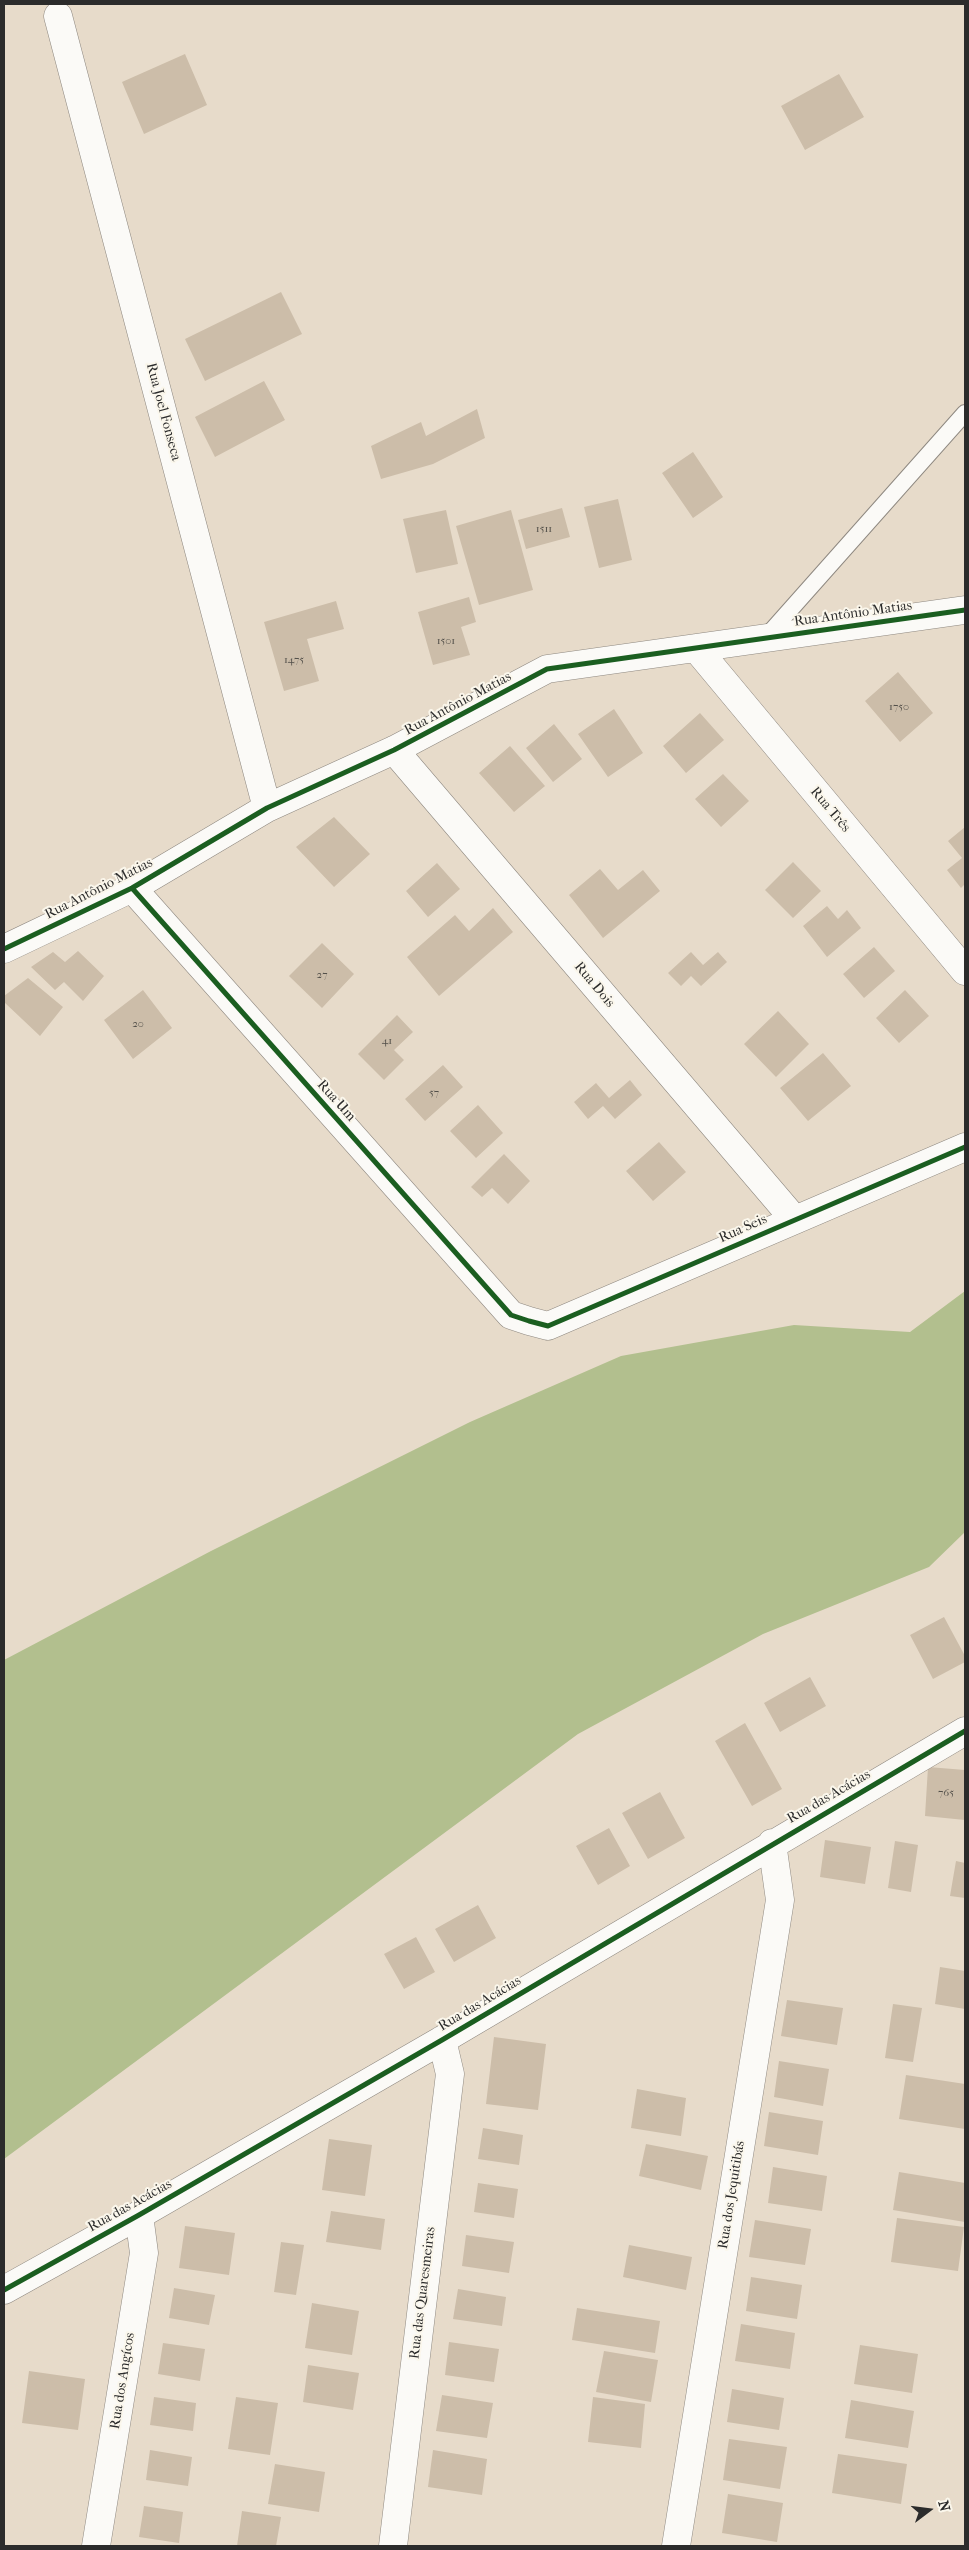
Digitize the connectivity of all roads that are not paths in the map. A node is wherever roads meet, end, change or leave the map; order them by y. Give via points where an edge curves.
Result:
1 (58, 16) dead end
2 (965, 413) edge
3 (965, 610) edge
4 (766, 637) junction
5 (696, 648) junction
6 (394, 750) junction
7 (268, 808) junction
8 (132, 888) junction
9 (5, 942) edge
10 (965, 972) edge
11 (965, 1147) edge
12 (794, 1219) junction
13 (529, 1321) joint
14 (965, 1731) edge
15 (772, 1843) junction
16 (442, 2040) junction
17 (139, 2215) junction
18 (4, 2290) edge
19 (96, 2546) edge
20 (393, 2546) edge
21 (676, 2546) edge

1 - 7 street, Rua Joel Fonseca
2 - 4 lane
3 - 4 street, Rua Antônio Matias
4 - 5 street, Rua Antônio Matias
5 - 6 street, Rua Antônio Matias via 547,669
5 - 10 street, Rua Três
6 - 7 street, Rua Antônio Matias
6 - 12 street, Rua Dois
7 - 8 street, Rua Antônio Matias
8 - 9 street, Rua Antônio Matias
8 - 13 street, Rua Um via 511,1315
11 - 12 street, Rua Seis
12 - 13 street, Rua Seis via 548,1326
14 - 15 street, Rua das Acácias
15 - 16 street, Rua das Acácias
15 - 21 street, Rua dos Jequitibás via 780,1900
16 - 17 street, Rua das Acácias
16 - 20 street, Rua das Quaresmeiras via 450,2074
17 - 18 street, Rua das Acácias
17 - 19 street, Rua dos Angícos via 144,2253

